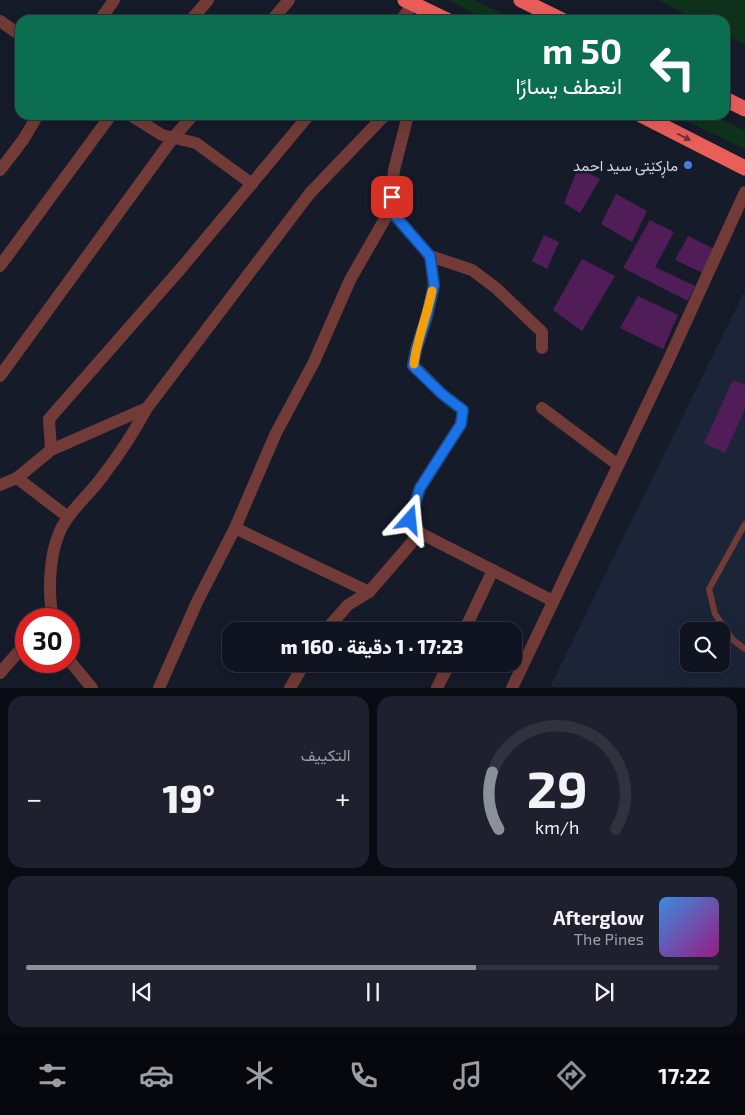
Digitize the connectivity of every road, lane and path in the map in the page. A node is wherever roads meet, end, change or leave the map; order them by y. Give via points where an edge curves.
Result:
1 (114, 0) edge
2 (208, 0) edge
3 (289, 0) edge
4 (521, 0) edge
5 (409, 2) edge
6 (104, 15) edge
7 (195, 15) edge
8 (276, 15) edge
9 (403, 15) edge
10 (436, 15) edge
11 (552, 15) edge
12 (0, 21) edge
13 (15, 32) edge
14 (730, 102) edge
15 (745, 109) edge
16 (35, 120) edge
17 (106, 120) edge
18 (138, 120) edge
19 (189, 120) edge
20 (305, 120) edge
21 (380, 120) edge
22 (407, 120) edge
23 (651, 120) edge
24 (173, 138) junction
25 (745, 168) edge
26 (0, 170) edge
27 (252, 184) junction
28 (745, 192) edge
29 (390, 210) junction
30 (430, 256) junction
31 (0, 266) edge
32 (542, 348) dead end
33 (0, 376) edge
34 (147, 408) junction
35 (542, 408) dead end
36 (51, 450) junction
37 (618, 465) junction
38 (17, 478) junction
39 (0, 485) edge
40 (68, 517) junction
41 (745, 524) edge
42 (235, 528) junction
43 (420, 533) junction
44 (493, 570) junction
45 (369, 592) junction
46 (553, 601) junction
47 (51, 608) edge
48 (333, 622) edge
49 (468, 622) edge
50 (745, 649) edge
51 (15, 656) edge
52 (299, 672) edge
53 (445, 672) edge
54 (0, 673) edge
55 (80, 673) edge
56 (92, 688) edge
57 (159, 688) edge
58 (290, 688) edge
59 (437, 688) edge
60 (512, 688) edge

1 - 6 street
2 - 7 street
3 - 8 street
4 - 11 highway
5 - 9 street
5 - 10 highway
12 - 13 street
14 - 15 highway
16 - 26 street
17 - 31 street
18 - 24 street
19 - 24 street
20 - 27 street
21 - 34 street via 310,193
22 - 29 street via 394,170
23 -> 25 highway
24 - 27 street via 196,143
24 - 33 street
27 - 36 street via 49,419
28 - 37 street
29 - 30 street
29 - 42 street via 350,280 314,362 276,433
30 - 32 street via 472,270 496,288 542,332
30 - 43 street via 434,285 413,366 463,410 461,424 420,488 410,520
34 - 36 street
34 - 40 street via 130,438
35 - 37 street
36 - 38 street
37 - 46 street
38 - 39 street
38 - 40 street
40 - 47 street via 58,534 50,568
41 - 50 lane via 709,589 715,614 733,640
42 - 45 street
42 - 57 street via 197,602
43 - 44 street
43 - 45 street
44 - 46 street
44 - 49 street
45 - 48 street via 348,605
46 - 60 street
51 - 54 street
52 - 58 street
53 - 59 street
55 - 56 street

